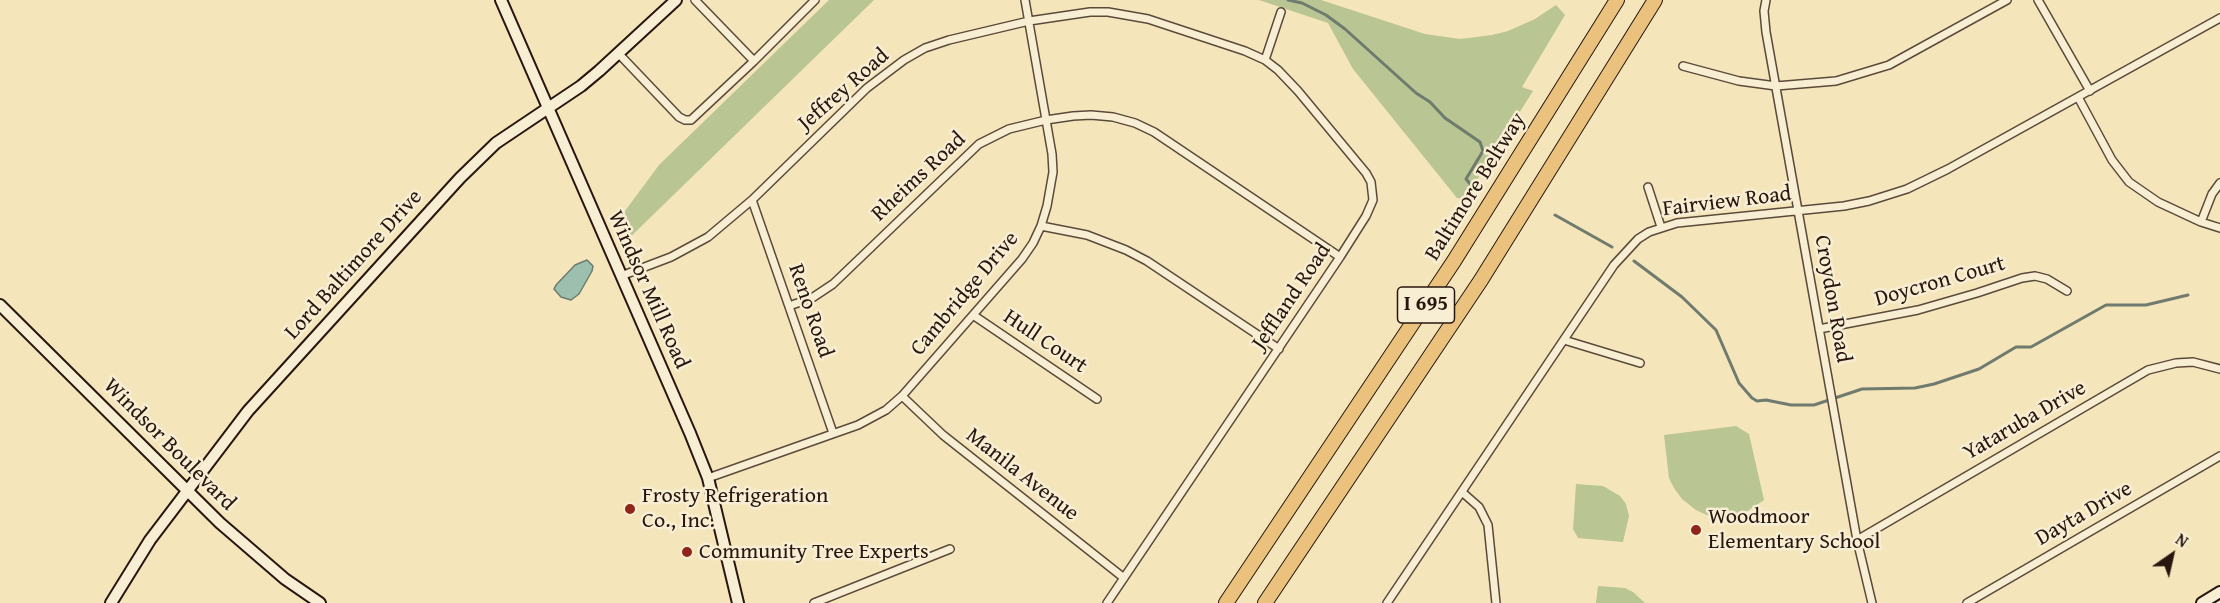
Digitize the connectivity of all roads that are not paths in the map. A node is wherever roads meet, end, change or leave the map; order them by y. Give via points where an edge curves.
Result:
1 (501, 0) edge
2 (676, 0) edge
3 (695, 0) edge
4 (815, 0) edge
5 (1025, 0) edge
6 (1617, 0) edge
7 (1655, 0) edge
8 (1766, 0) edge
9 (2007, 0) edge
10 (2038, 0) edge
11 (1281, 12) dead end
12 (2220, 18) edge
13 (1029, 21) junction
14 (618, 53) junction
15 (1264, 60) junction
16 (754, 61) junction
17 (1683, 66) dead end
18 (1776, 86) junction
19 (2090, 91) junction
20 (2078, 97) junction
21 (547, 107) junction
22 (1046, 120) junction
23 (2220, 183) edge
24 (1648, 187) dead end
25 (752, 200) junction
26 (1798, 211) junction
27 (2201, 222) junction
28 (1041, 226) junction
29 (1661, 227) junction
30 (2220, 228) edge
31 (1340, 257) junction
32 (621, 276) junction
33 (2067, 291) dead end
34 (0, 305) edge
35 (789, 306) junction
36 (973, 315) junction
37 (1819, 329) junction
38 (1564, 340) junction
39 (1279, 349) junction
40 (1640, 363) dead end
41 (2220, 369) edge
42 (902, 396) junction
43 (1097, 399) dead end
44 (833, 433) junction
45 (2220, 456) edge
46 (708, 478) junction
47 (187, 490) junction
48 (1462, 492) junction
49 (1857, 540) junction
50 (950, 549) dead end
51 (1124, 578) junction
52 (2220, 592) edge
53 (111, 603) edge
54 (320, 603) edge
55 (738, 603) edge
56 (814, 603) edge
57 (1107, 603) edge
58 (1226, 603) edge
59 (1265, 603) edge
60 (1387, 603) edge
61 (1496, 603) edge
62 (1872, 603) edge
63 (1967, 603) edge
64 (2202, 603) edge

1 - 21 main road, Windsor Mill Road
2 - 14 main road, Lord Baltimore Drive
3 - 16 street
4 - 16 street
5 - 13 street, Cambridge Drive
6 - 58 highway, Baltimore Beltway / I 695 via 1455,261
7 - 59 highway, I 695 via 1476,290
8 - 18 street, Croydon Road via 1766,32
9 - 18 street via 1871,72 1836,81
10 - 19 street
11 - 15 street
12 - 19 street, Fairview Road
13 - 15 street, Jeffrey Road via 1090,12 1126,14
13 - 22 street, Cambridge Drive
13 - 25 street, Jeffrey Road via 949,40 904,60 867,88
14 - 16 street via 685,120 696,117
14 - 21 main road, Lord Baltimore Drive via 581,86
15 - 31 street, Jeffland Road via 1298,91 1371,182 1374,192 1370,209
17 - 18 street
18 - 26 street, Croydon Road
19 - 20 street, Fairview Road
20 - 26 street, Fairview Road via 1907,189 1869,201
20 - 27 street via 2112,160 2129,182 2158,202
21 - 32 main road, Windsor Mill Road
21 - 47 main road, Lord Baltimore Drive via 496,143 467,171 248,411
22 - 28 street, Cambridge Drive via 1053,172
22 - 31 street, Rheims Road via 1091,115 1135,123
22 - 35 street, Rheims Road via 1009,129 979,144 833,284 818,295
23 - 27 street
24 - 29 street
25 - 32 street, Jeffrey Road via 688,249
25 - 35 street, Reno Road
26 - 29 street, Fairview Road
26 - 37 street, Croydon Road
27 - 30 street
28 - 36 street, Cambridge Drive via 1022,260
28 - 39 street via 1087,235 1126,250
29 - 38 street, Fairview Road via 1649,231 1627,249
31 - 39 street, Jeffland Road
32 - 46 main road, Windsor Mill Road
33 - 37 street, Doycron Court via 2035,276 1918,310
34 - 47 main road, Windsor Boulevard
35 - 44 street, Reno Road
36 - 42 street, Cambridge Drive
36 - 43 street, Hull Court
37 - 49 street, Croydon Road
38 - 40 street
38 - 48 street, Fairview Road
39 - 51 street, Jeffland Road
41 - 49 street, Yataruba Drive via 2193,362 2148,370
42 - 44 street, Cambridge Drive via 874,418
42 - 51 street, Manila Avenue via 943,435
44 - 46 street, Cambridge Drive
45 - 63 street, Dayta Drive
46 - 55 main road, Windsor Mill Road
47 - 53 main road, Lord Baltimore Drive
47 - 54 main road, Windsor Boulevard via 249,550
48 - 60 street, Fairview Road
48 - 61 street via 1479,507 1488,525
49 - 62 street, Croydon Road
50 - 56 street
51 - 57 street, Jeffland Road
52 - 64 main road

